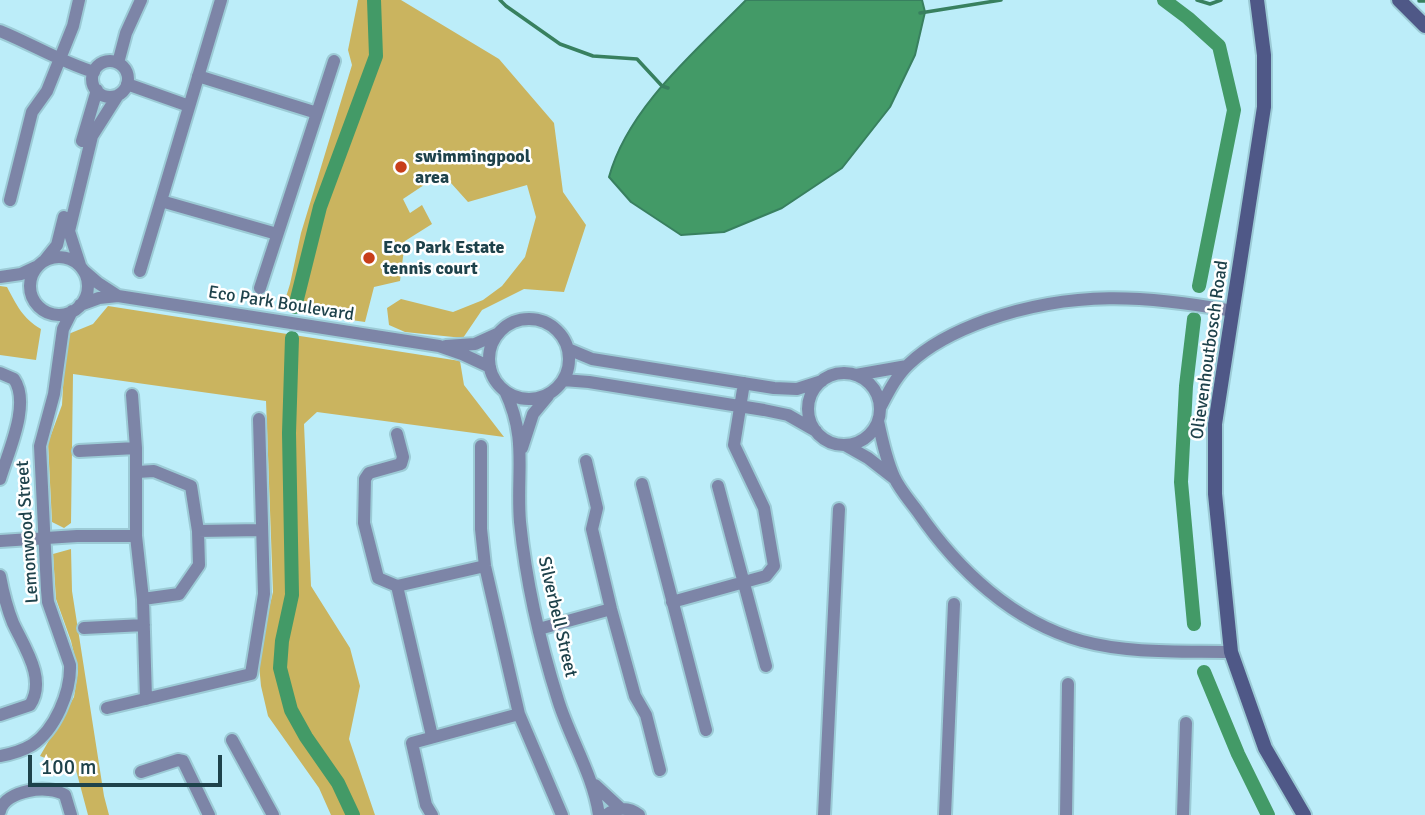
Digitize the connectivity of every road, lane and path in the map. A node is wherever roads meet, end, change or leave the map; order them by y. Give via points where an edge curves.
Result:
1 (79, 0) edge
2 (141, 0) edge
3 (221, 0) edge
4 (1257, 0) edge
5 (1399, 0) edge
6 (1425, 26) edge
7 (0, 31) edge
8 (59, 59) junction
9 (334, 61) dead end
10 (118, 63) junction
11 (94, 72) junction
12 (198, 76) junction
13 (127, 84) junction
14 (97, 90) junction
15 (118, 95) junction
16 (189, 106) junction
17 (317, 113) junction
18 (10, 200) dead end
19 (161, 201) junction
20 (277, 234) junction
21 (40, 263) junction
22 (81, 267) junction
23 (141, 271) dead end
24 (0, 277) edge
25 (260, 288) dead end
26 (118, 296) junction
27 (32, 297) junction
28 (76, 308) junction
29 (1233, 311) junction
30 (46, 312) junction
31 (497, 334) junction
32 (439, 346) junction
33 (568, 349) junction
34 (58, 354) junction
35 (907, 366) junction
36 (490, 367) junction
37 (0, 373) edge
38 (856, 375) junction
39 (564, 380) junction
40 (822, 381) junction
41 (744, 383) junction
42 (505, 391) junction
43 (550, 394) junction
44 (132, 395) dead end
45 (741, 406) junction
46 (879, 415) junction
47 (259, 419) dead end
48 (816, 431) junction
49 (397, 434) dead end
50 (845, 445) junction
51 (481, 446) dead end
52 (136, 448) junction
53 (79, 451) dead end
54 (521, 451) junction
55 (586, 461) dead end
56 (137, 472) junction
57 (0, 478) edge
58 (895, 479) junction
59 (642, 484) dead end
60 (718, 486) dead end
61 (839, 509) dead end
62 (262, 530) junction
63 (198, 531) junction
64 (136, 536) junction
65 (43, 538) junction
66 (0, 541) edge
67 (485, 566) junction
68 (0, 576) edge
69 (742, 582) junction
70 (397, 586) junction
71 (143, 600) junction
72 (672, 602) junction
73 (954, 604) dead end
74 (611, 609) junction
75 (144, 625) junction
76 (85, 628) dead end
77 (540, 629) junction
78 (1231, 652) junction
79 (766, 666) dead end
80 (1069, 684) dead end
81 (146, 699) junction
82 (107, 708) dead end
83 (519, 714) junction
84 (0, 715) edge
85 (1186, 723) dead end
86 (706, 730) dead end
87 (432, 736) junction
88 (232, 740) dead end
89 (0, 756) edge
90 (660, 770) dead end
91 (141, 772) dead end
92 (592, 783) junction
93 (621, 809) junction
94 (0, 811) edge
95 (71, 815) edge
96 (209, 815) edge
97 (273, 815) edge
98 (432, 815) edge
99 (562, 815) edge
100 (599, 815) edge
101 (606, 815) edge
102 (639, 815) edge
103 (824, 815) edge
104 (945, 815) edge
105 (1066, 815) edge
106 (1183, 815) edge
107 (1304, 815) edge

1 - 8 street
2 - 10 street
3 - 12 street
4 - 29 main road, Olievenhoutbosch Road via 1264,107
5 - 6 main road
7 - 8 street
8 - 11 street
8 - 18 street via 45,95 33,108
9 - 17 street
10 - 11 street via 106,62
10 - 13 street via 126,71
11 - 14 street
12 - 16 street
12 - 17 street
13 - 15 street
13 - 16 street
14 - 15 street via 106,96
14 - 21 street via 57,245
15 - 22 street via 92,136 69,232
16 - 19 street
17 - 20 street
19 - 20 street
19 - 23 street
20 - 25 street
21 - 22 street via 63,257
21 - 24 street via 29,272
21 - 27 street via 31,276
22 - 26 street, Eco Park Boulevard
22 - 28 street via 88,288
24 - 27 street
26 - 28 street, Eco Park Boulevard
26 - 32 street, Eco Park Boulevard
27 - 30 street
28 - 30 street via 64,314
28 - 34 street, Lemonwood Street via 63,329
29 - 35 street via 1178,301 1076,299 1023,308 971,326 930,346
29 - 78 main road, Olievenhoutbosch Road via 1215,435 1215,494
30 - 34 street, Lemonwood Street via 53,323
31 - 32 street, Eco Park Boulevard via 475,344
31 - 33 street via 518,320 531,318 555,328
31 - 36 street
32 - 36 street, Eco Park Boulevard
33 - 39 street
33 - 41 street via 592,359
34 - 65 street, Lemonwood Street via 54,394 40,446
35 - 38 street
35 - 46 street
36 - 42 street
37 - 57 street via 14,379 21,393 16,429
38 - 40 street via 832,375
38 - 46 street via 873,388
39 - 43 street
39 - 45 street
40 - 41 street via 797,389
40 - 48 street via 809,404
41 - 45 street
42 - 43 street via 527,400
42 - 54 street, Silverbell Street via 514,409
43 - 54 street, Silverbell Street via 533,414
44 - 52 street
45 - 48 street via 788,415
45 - 69 street via 734,444 764,508 774,566 766,576
46 - 50 street via 865,438
46 - 58 street via 884,450
47 - 62 street
48 - 50 street via 824,439
49 - 70 street via 401,464 366,475 364,523 378,578
50 - 58 street
51 - 67 street
52 - 53 street
52 - 56 street
54 - 77 street, Silverbell Street via 520,520
55 - 74 street via 597,508 592,529
56 - 63 street via 156,471 191,486
56 - 64 street
58 - 78 street via 961,565 1032,622 1118,649
59 - 72 street
60 - 69 street
61 - 103 street
62 - 63 street
62 - 81 street via 264,594 251,674
63 - 71 street via 199,565 179,594
64 - 65 street
64 - 71 street
65 - 66 street
65 - 89 street, Lemonwood Street via 48,602 70,675 62,702 40,739
67 - 70 street
67 - 83 street
68 - 84 street via 36,681 30,705
69 - 72 street
69 - 79 street
70 - 87 street
71 - 75 street
72 - 86 street
73 - 104 street
74 - 77 street
74 - 90 street
75 - 76 street
75 - 81 street
77 - 92 street, Silverbell Street via 559,701
78 - 107 main road, Olievenhoutbosch Road via 1265,748
80 - 105 street
81 - 82 street
83 - 87 street
83 - 99 street
85 - 106 street
87 - 98 street via 411,745
88 - 97 street
91 - 96 street via 183,761
92 - 93 street, Silverbell Street
92 - 100 street, Silverbell Street
93 - 101 street
93 - 102 street
94 - 95 street via 11,795 54,790 65,795

